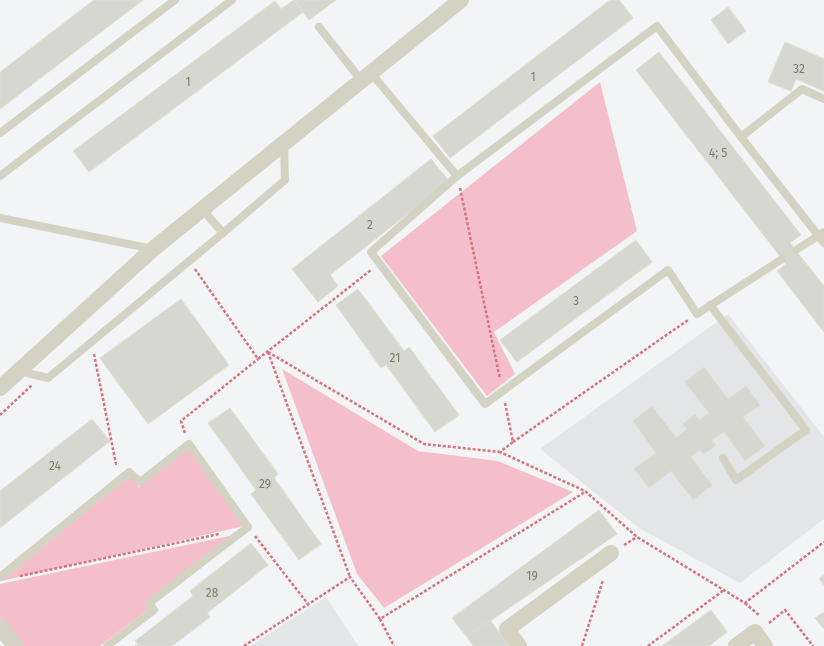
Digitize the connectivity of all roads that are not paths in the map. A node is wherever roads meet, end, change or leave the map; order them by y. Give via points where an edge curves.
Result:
1 (175, 0) edge
2 (460, 0) edge
3 (228, 1) edge
4 (319, 27) dead end
5 (366, 76) junction
6 (824, 99) edge
7 (0, 133) edge
8 (741, 137) junction
9 (284, 143) junction
10 (0, 176) edge
11 (457, 176) junction
12 (202, 209) junction
13 (0, 218) edge
14 (223, 232) junction
15 (821, 234) edge
16 (824, 243) edge
17 (153, 249) junction
18 (796, 250) dead end
19 (782, 259) dead end
20 (710, 305) junction
21 (19, 371) junction
22 (0, 388) edge
23 (723, 458) dead end
24 (611, 553) road end
25 (0, 577) edge
26 (0, 627) edge
27 (15, 646) edge
28 (107, 646) edge
29 (519, 646) edge
30 (736, 646) edge
31 (765, 646) edge

1 - 7 lane
2 - 5 street
3 - 10 lane
4 - 5 lane
5 - 9 street
5 - 11 lane
6 - 8 lane via 802,89
8 - 11 lane via 657,26
8 - 15 lane
9 - 12 street
9 - 14 lane via 285,180
11 - 20 lane via 371,252 485,404 668,270 697,314
12 - 14 lane
12 - 17 street
13 - 17 lane
14 - 21 lane via 48,378
15 - 16 lane
15 - 18 lane
17 - 21 street
19 - 20 lane
20 - 23 lane via 806,430 736,480
21 - 22 street
24 - 29 street via 507,629
25 - 28 lane via 129,472 140,482 189,444 248,527 149,603 154,610
26 - 27 street
30 - 31 street via 755,632

